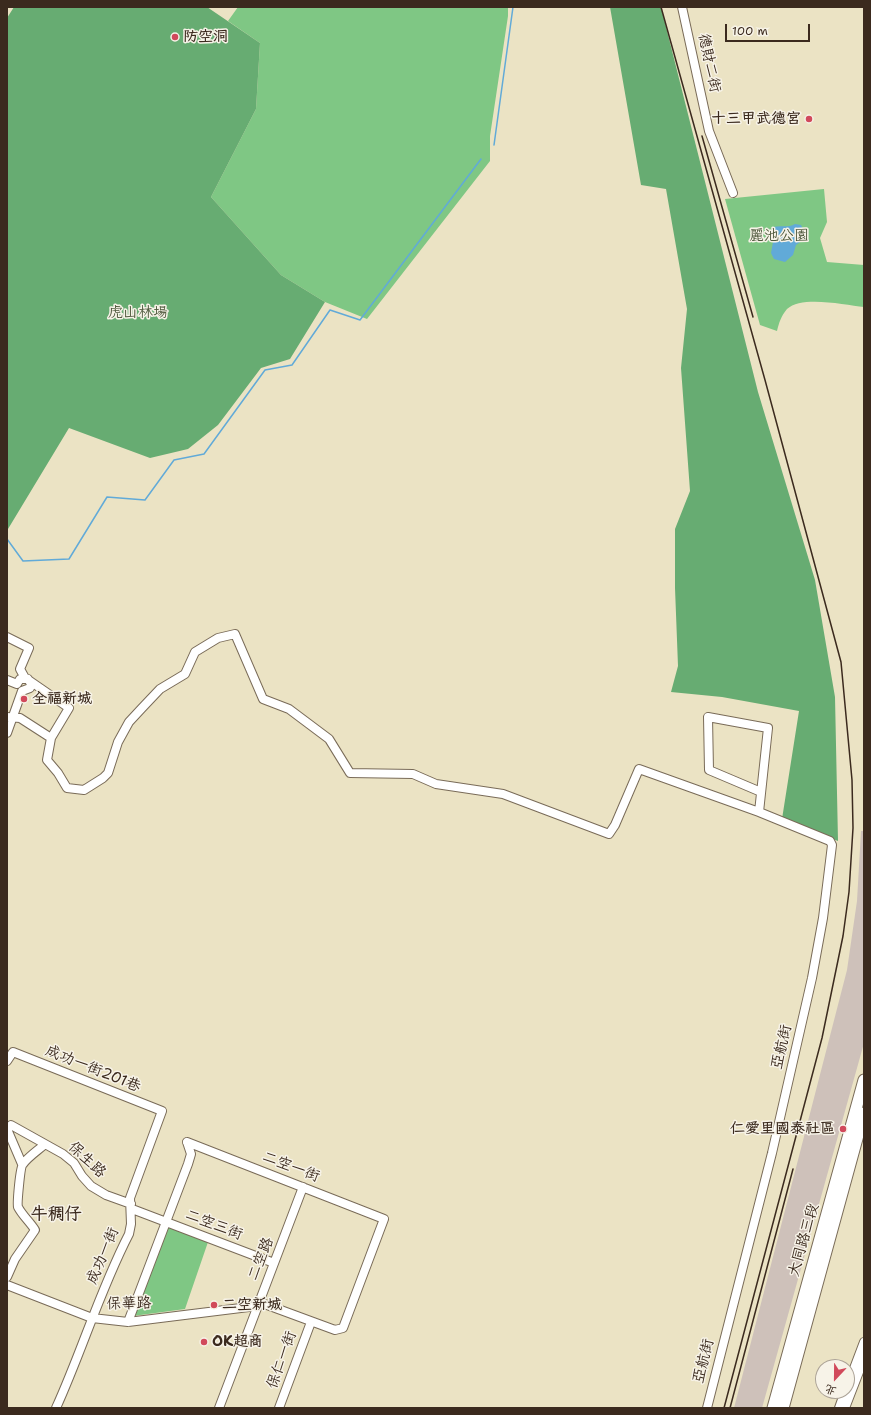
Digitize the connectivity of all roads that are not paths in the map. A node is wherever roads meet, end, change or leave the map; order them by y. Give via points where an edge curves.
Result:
1 (682, 7) edge
2 (733, 193) dead end
3 (7, 637) edge
4 (26, 678) junction
5 (7, 680) edge
6 (17, 684) junction
7 (25, 691) junction
8 (10, 717) edge
9 (7, 733) edge
10 (51, 738) junction
11 (761, 792) junction
12 (759, 812) junction
13 (7, 1061) edge
14 (864, 1080) edge
15 (162, 1111) joint
16 (864, 1113) edge
17 (7, 1129) edge
18 (44, 1145) junction
19 (22, 1164) junction
20 (303, 1187) junction
21 (132, 1206) junction
22 (384, 1218) joint
23 (167, 1222) junction
24 (274, 1263) junction
25 (7, 1276) edge
26 (7, 1285) edge
27 (258, 1304) junction
28 (92, 1318) junction
29 (128, 1322) junction
30 (311, 1322) junction
31 (864, 1342) edge
32 (864, 1359) edge
33 (855, 1366) edge
34 (56, 1408) edge
35 (219, 1408) edge
36 (279, 1408) edge
37 (707, 1408) edge
38 (773, 1408) edge
39 (783, 1408) edge
40 (845, 1408) edge

1 - 2 street, 德財二街 via 709,130
3 - 4 street via 29,648 20,669
4 - 6 street via 20,679
4 - 7 street via 31,684
4 - 10 street via 69,708
5 - 6 street
6 - 7 street via 18,689
7 - 8 street
8 - 9 street
8 - 10 street via 20,718
10 - 12 street, 亞航街 via 47,760 67,788 84,790 108,772 118,742 129,722 160,689 185,674 195,652 218,638 235,634 263,699 289,710 329,739 350,772 413,774 436,784 503,794 609,834 639,769
11 - 11 street via 709,770 708,717 768,728
11 - 12 street
12 - 37 street, 亞航街 via 830,841 832,845 814,970 772,1153
13 - 15 street, 成功一街201巷 via 13,1052
14 - 38 main road, 大同路三段
15 - 21 street, 成功一街 via 130,1198
16 - 39 main road, 大同路三段
17 - 18 street, 保生路 via 11,1124
17 - 19 street
18 - 19 street
18 - 21 street, 保生路 via 63,1154 74,1163 91,1186
19 - 25 street via 19,1171 20,1190 17,1201 35,1230 15,1259
20 - 22 street, 二空一街
20 - 23 street, 二空一街 via 187,1142 190,1159
20 - 24 street, 二空路
21 - 23 street, 保生路
21 - 28 street, 成功一街 via 129,1234
22 - 30 street, 保華路 via 343,1328 334,1330
23 - 24 street, 二空三街
23 - 29 street
24 - 27 street, 二空路
26 - 28 street, 保華路
27 - 29 street, 保華路
27 - 30 street, 保華路
27 - 35 street, 二空路
28 - 29 street, 保華路
28 - 34 street, 成功一街
30 - 36 street, 保仁一街
31 - 33 street
32 - 40 street

